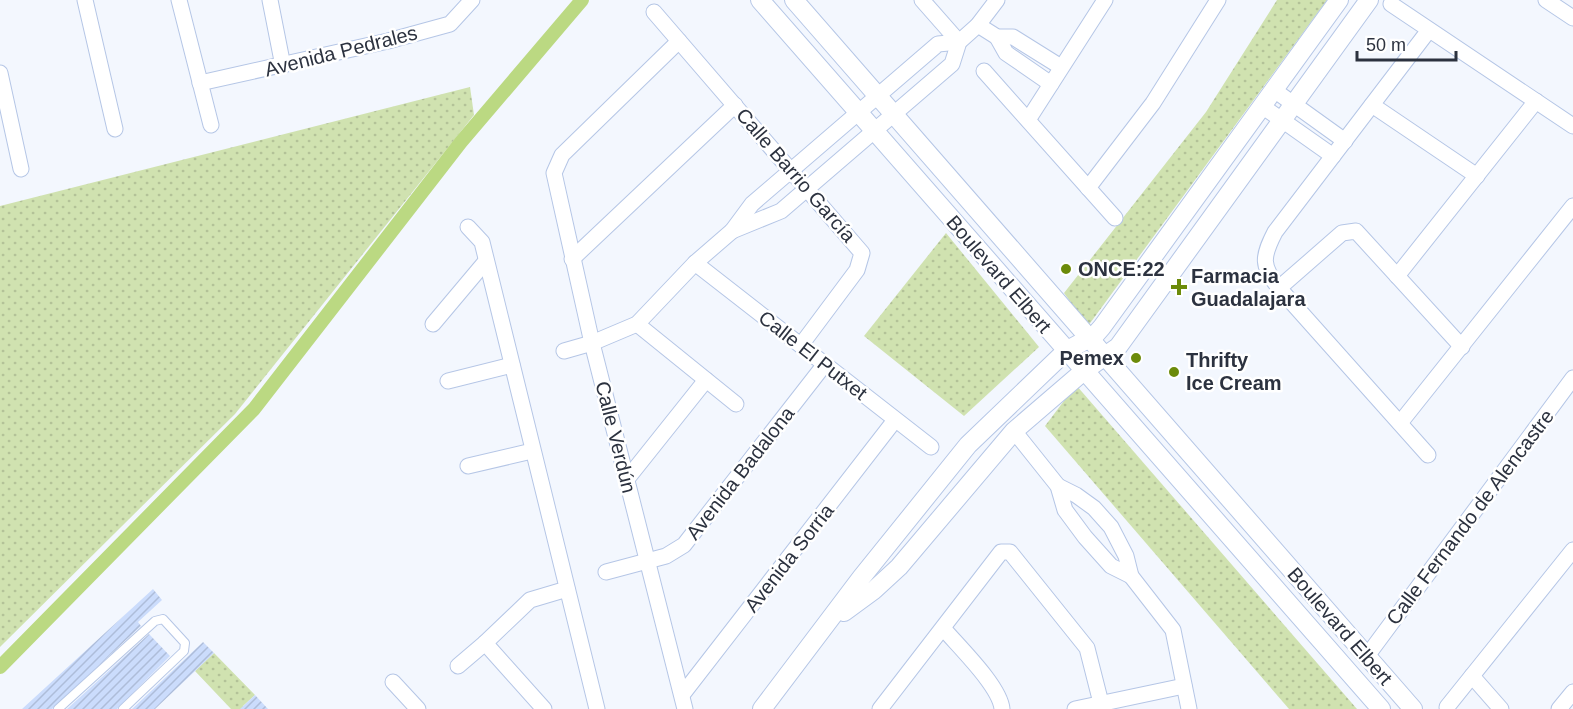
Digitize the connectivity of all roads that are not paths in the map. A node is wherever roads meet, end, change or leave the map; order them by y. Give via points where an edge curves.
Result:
1 (85, 0) edge
2 (179, 0) edge
3 (270, 0) edge
4 (472, 0) edge
5 (760, 0) edge
6 (794, 0) edge
7 (922, 0) edge
8 (997, 0) edge
9 (1104, 0) edge
10 (1218, 0) edge
11 (1340, 0) edge
12 (1369, 0) edge
13 (1546, 0) edge
14 (1391, 4) dead end
15 (654, 12) dead end
16 (1573, 18) edge
17 (978, 25) junction
18 (1429, 30) junction
19 (997, 37) junction
20 (679, 41) junction
21 (959, 42) junction
22 (283, 66) junction
23 (1061, 67) junction
24 (984, 71) dead end
25 (0, 73) edge
26 (200, 83) junction
27 (1051, 84) junction
28 (1274, 90) junction
29 (878, 96) junction
30 (1536, 101) junction
31 (1292, 103) junction
32 (735, 105) junction
33 (1372, 105) junction
34 (1262, 106) junction
35 (859, 112) junction
36 (894, 114) junction
37 (1280, 119) junction
38 (1028, 120) junction
39 (211, 125) dead end
40 (1573, 126) edge
41 (115, 129) dead end
42 (875, 130) junction
43 (1345, 141) junction
44 (1333, 156) junction
45 (21, 169) dead end
46 (792, 170) junction
47 (1477, 176) junction
48 (807, 188) junction
49 (1088, 188) junction
50 (1573, 206) edge
51 (1115, 218) dead end
52 (468, 227) dead end
53 (732, 231) junction
54 (572, 259) junction
55 (486, 261) junction
56 (695, 263) junction
57 (1397, 276) junction
58 (1279, 288) junction
59 (433, 324) dead end
60 (637, 324) junction
61 (1089, 338) junction
62 (592, 343) junction
63 (801, 345) junction
64 (1462, 347) junction
65 (564, 351) dead end
66 (1066, 351) junction
67 (1105, 357) junction
68 (825, 364) junction
69 (512, 365) junction
70 (1084, 370) junction
71 (1573, 378) edge
72 (706, 380) junction
73 (448, 381) dead end
74 (736, 404) dead end
75 (895, 420) junction
76 (1400, 423) junction
77 (1014, 431) junction
78 (931, 447) dead end
79 (532, 451) junction
80 (1428, 455) dead end
81 (468, 466) dead end
82 (627, 479) junction
83 (1058, 486) junction
84 (1573, 550) edge
85 (649, 560) junction
86 (606, 572) dead end
87 (1131, 576) junction
88 (868, 584) junction
89 (567, 589) junction
90 (943, 628) junction
91 (485, 643) junction
92 (1367, 656) junction
93 (458, 666) dead end
94 (1348, 671) junction
95 (1472, 676) junction
96 (393, 682) dead end
97 (1184, 686) junction
98 (1573, 692) edge
99 (683, 702) edge
100 (1101, 703) junction
101 (1447, 707) dead end
102 (58, 709) edge
103 (123, 709) edge
104 (418, 709) edge
105 (544, 709) edge
106 (597, 709) edge
107 (762, 709) edge
108 (880, 709) edge
109 (1002, 709) edge
110 (1075, 709) edge
111 (1189, 709) edge
112 (1381, 709) edge
113 (1413, 709) edge
114 (1501, 709) edge
115 (1559, 709) edge

1 - 41 street
2 - 26 street
3 - 22 street
4 - 22 street, Avenida Pedrales via 450,24
5 - 35 street, Boulevard Elbert
6 - 29 street, Boulevard Elbert
7 - 21 street
8 - 17 street
9 - 23 street
10 - 49 street via 1153,103
11 - 28 street
12 - 31 street
13 - 16 street
14 - 18 street
15 - 20 street, Calle Barrio García
17 - 19 street
17 - 21 street
18 - 30 street
18 - 33 street
19 - 23 street via 1013,38
19 - 27 street via 1006,53
20 - 32 street, Calle Barrio García
20 - 54 street, Calle Verdún via 555,164 554,180
21 - 29 street via 938,44
21 - 36 street via 952,64
22 - 26 street, Avenida Pedrales
23 - 27 street
24 - 38 street
25 - 45 street
26 - 39 street
27 - 38 street
28 - 31 street
28 - 34 street
29 - 35 street
29 - 36 street, Boulevard Elbert
30 - 40 street
30 - 47 street
31 - 37 street
31 - 43 street
32 - 46 street, Calle Barrio García
32 - 54 street
33 - 43 street
33 - 47 street
34 - 37 street
34 - 61 street via 1102,327
35 - 42 street, Boulevard Elbert
35 - 46 street
36 - 42 street
36 - 61 street, Boulevard Elbert
37 - 44 street
37 - 67 street via 1118,347
38 - 49 street
42 - 48 street
42 - 66 street, Boulevard Elbert
43 - 44 street
44 - 58 street via 1268,245 1265,267
46 - 48 street, Calle Barrio García
46 - 53 street via 752,204
47 - 57 street
48 - 53 street via 781,211
48 - 63 street, Calle Barrio García via 860,248 862,259
49 - 51 street
50 - 64 street
52 - 55 street via 482,242
53 - 56 street
54 - 62 street, Calle Verdún
55 - 59 street
55 - 69 street
56 - 60 street
56 - 63 street, Calle El Putxet
57 - 58 street via 1361,235 1350,230 1342,232
57 - 64 street
58 - 76 street
60 - 62 street
60 - 72 street
61 - 66 street
61 - 67 street, Boulevard Elbert
62 - 65 street
62 - 82 street, Calle Verdún
63 - 68 street, Calle El Putxet
64 - 76 street
66 - 70 street, Boulevard Elbert
66 - 88 street via 968,445
67 - 70 street
67 - 92 street, Boulevard Elbert
68 - 75 street, Calle El Putxet
68 - 85 street, Avenida Badalona via 684,545 666,556
69 - 73 street
69 - 79 street
70 - 77 street
70 - 94 street, Boulevard Elbert
71 - 92 street, Calle Fernando de Alencastre
72 - 74 street
72 - 82 street
75 - 78 street, Calle El Putxet
75 - 99 street, Avenida Sorria
76 - 80 street
77 - 83 street
77 - 88 street via 922,542
79 - 81 street
79 - 89 street
82 - 85 street, Calle Verdún
83 - 87 street via 1065,510 1085,537 1111,566
83 - 87 street via 1094,508 1111,527
84 - 95 street
85 - 86 street, Avenida Badalona
85 - 99 street, Calle Verdún
87 - 97 street via 1173,630
88 - 107 street via 830,621
89 - 91 street via 530,600
89 - 106 street
90 - 100 street via 1001,552 1010,552 1087,648
90 - 108 street
90 - 109 street via 986,679
91 - 93 street
91 - 105 street
92 - 94 street
92 - 113 street, Boulevard Elbert
94 - 112 street, Boulevard Elbert
95 - 101 street
95 - 114 street
96 - 104 street
97 - 100 street
97 - 111 street
98 - 115 street
100 - 110 street
102 - 103 lane via 154,621 163,619 185,643 184,651

